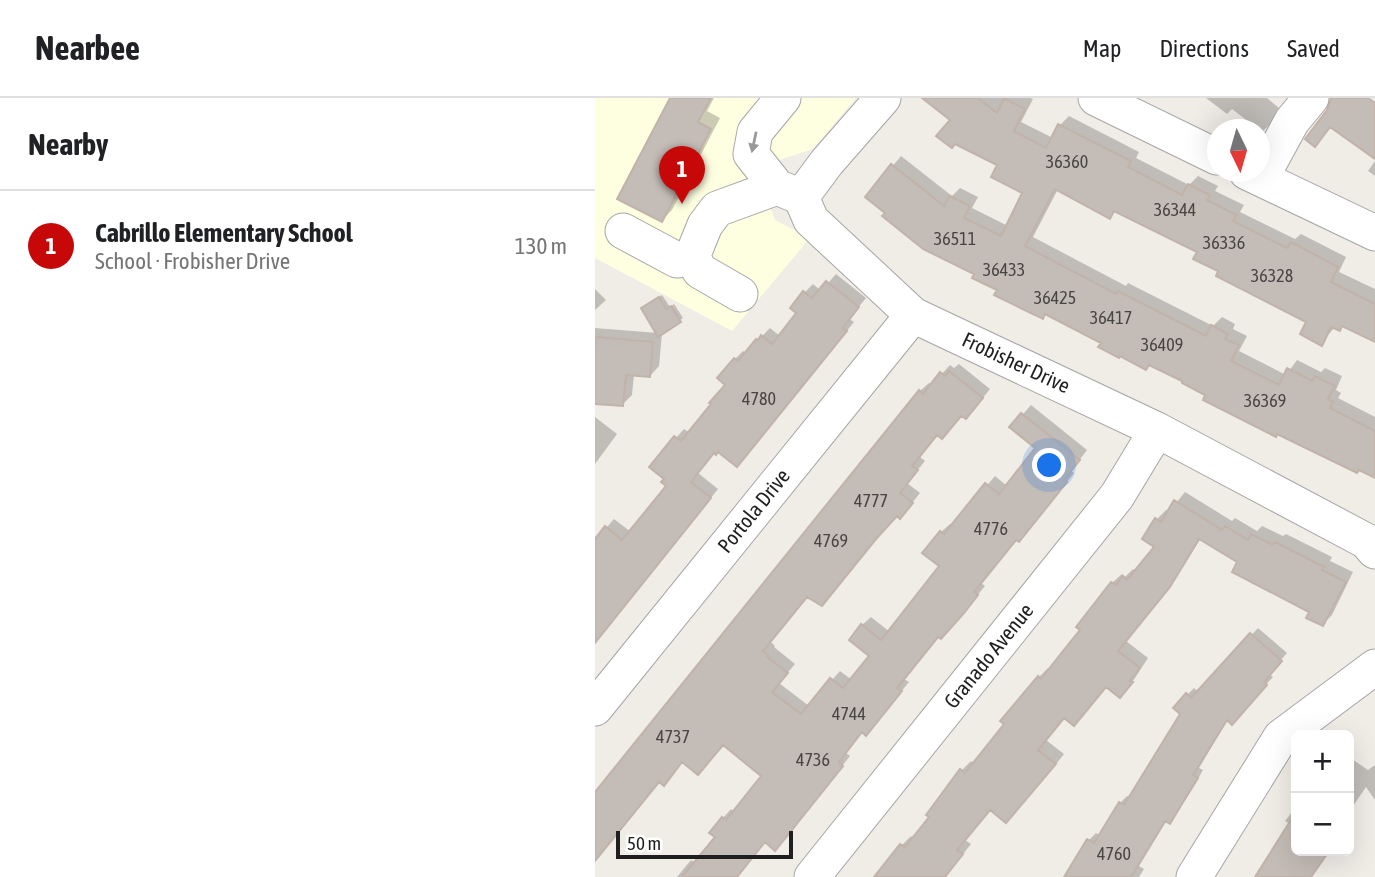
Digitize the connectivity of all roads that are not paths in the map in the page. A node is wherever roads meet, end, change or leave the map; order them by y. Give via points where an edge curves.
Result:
1 (783, 98) edge
2 (1311, 98) edge
3 (1101, 99) edge
4 (870, 102) edge
5 (1270, 152) edge
6 (1207, 153) edge
7 (1269, 182) edge
8 (789, 192) junction
9 (623, 231) dead end
10 (1374, 231) edge
11 (692, 257) junction
12 (740, 294) dead end
13 (913, 315) junction
14 (1157, 430) junction
15 (1375, 551) edge
16 (1375, 667) edge
17 (595, 708) edge
18 (812, 877) edge
19 (1193, 877) edge

1 -> 8 street, Frobisher Drive via 755,132 751,154
2 - 5 street
3 - 6 street
4 - 8 street via 827,162
7 - 10 street
8 - 11 street via 717,209
8 - 13 street, Frobisher Drive via 811,220
9 - 11 street via 677,260
11 - 12 street via 700,271
13 - 14 street, Frobisher Drive
13 - 17 street, Portola Drive
14 - 15 street, Frobisher Drive via 1366,541
14 - 18 street, Granado Avenue via 1117,495
16 - 19 street via 1282,737

